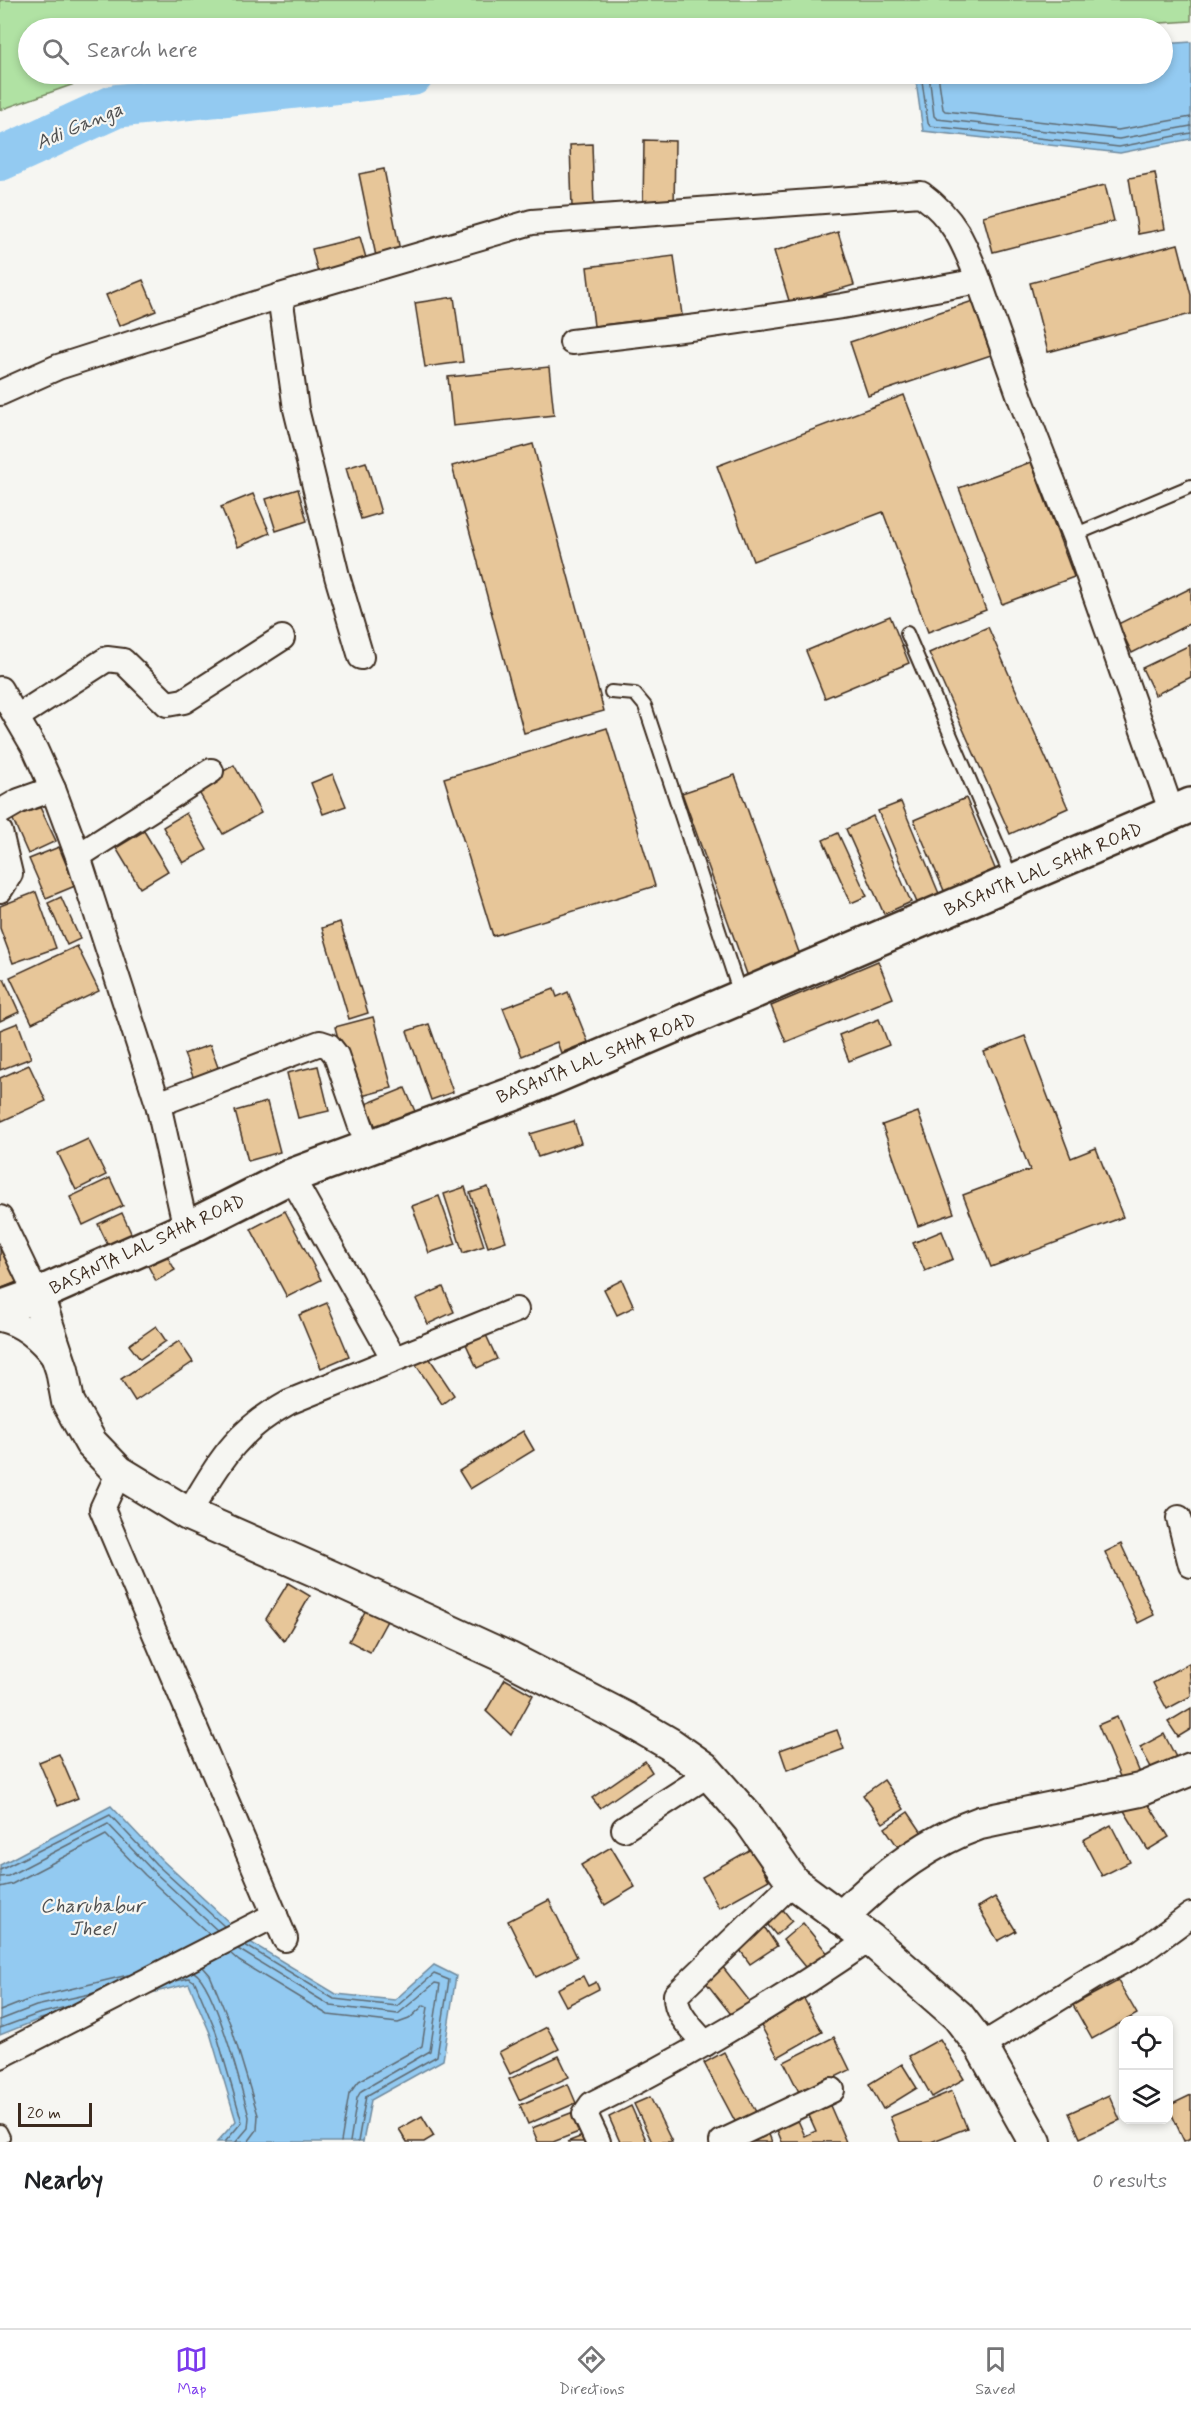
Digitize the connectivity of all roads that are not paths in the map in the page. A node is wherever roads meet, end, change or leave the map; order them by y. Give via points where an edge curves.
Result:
1 (979, 280) junction
2 (280, 296) junction
3 (572, 342) dead end
4 (0, 393) edge
5 (1191, 486) edge
6 (1074, 535) junction
7 (907, 633) dead end
8 (282, 638) dead end
9 (361, 657) dead end
10 (0, 689) edge
11 (611, 692) dead end
12 (17, 717) junction
13 (211, 771) dead end
14 (53, 789) junction
15 (1182, 809) edge
16 (0, 812) edge
17 (0, 832) edge
18 (78, 856) junction
19 (1014, 882) junction
20 (0, 890) edge
21 (741, 998) junction
22 (158, 1104) junction
23 (368, 1147) junction
24 (291, 1176) junction
25 (0, 1218) edge
26 (186, 1229) junction
27 (37, 1295) junction
28 (0, 1308) edge
29 (516, 1310) dead end
30 (0, 1319) edge
31 (394, 1359) junction
32 (62, 1370) junction
33 (119, 1472) junction
34 (188, 1514) junction
35 (1179, 1518) dead end
36 (1191, 1565) edge
37 (1191, 1769) edge
38 (710, 1774) junction
39 (624, 1829) dead end
40 (793, 1882) junction
41 (275, 1915) junction
42 (1191, 1915) edge
43 (841, 1918) junction
44 (285, 1939) dead end
45 (870, 1939) junction
46 (705, 2044) junction
47 (981, 2046) junction
48 (0, 2056) edge
49 (832, 2090) dead end
50 (598, 2142) edge
51 (722, 2142) edge
52 (1035, 2142) edge

1 - 2 street via 961,237 938,207 921,194 532,222
1 - 3 street via 842,306
1 - 6 street
2 - 4 street via 58,367
2 - 9 street via 296,409
5 - 6 lane
6 - 15 street
7 - 19 lane
8 - 12 street via 184,701 167,704 123,661 107,659
10 - 12 street
11 - 21 lane via 634,694 645,706
12 - 14 street
13 - 18 street
14 - 16 street
14 - 18 street
15 - 19 main road, BASANTA LAL SAHA ROAD
17 - 20 street via 10,874
18 - 22 street
19 - 21 main road, BASANTA LAL SAHA ROAD
21 - 23 main road, BASANTA LAL SAHA ROAD via 516,1093
22 - 23 street via 320,1043 336,1055
22 - 26 street
23 - 24 main road, BASANTA LAL SAHA ROAD
24 - 26 main road, BASANTA LAL SAHA ROAD
24 - 31 street
25 - 27 street
26 - 27 main road, BASANTA LAL SAHA ROAD
27 - 28 main road, BASANTA LAL SAHA ROAD
27 - 32 street
29 - 31 street
30 - 32 street via 35,1336
31 - 34 street via 265,1415 226,1453
32 - 33 street via 68,1402 91,1443
33 - 34 street
33 - 41 street via 102,1509
34 - 38 street via 508,1658 670,1744
35 - 36 street
37 - 43 street via 1140,1790 958,1831 898,1867
38 - 39 street
38 - 40 street
40 - 43 street
40 - 46 street via 676,1995 681,2015
41 - 44 street
41 - 48 street
42 - 47 street via 1142,1950
43 - 45 street
45 - 46 street via 800,1988
45 - 47 street via 958,2016
46 - 50 street via 592,2104 585,2114
47 - 52 street
49 - 51 street

